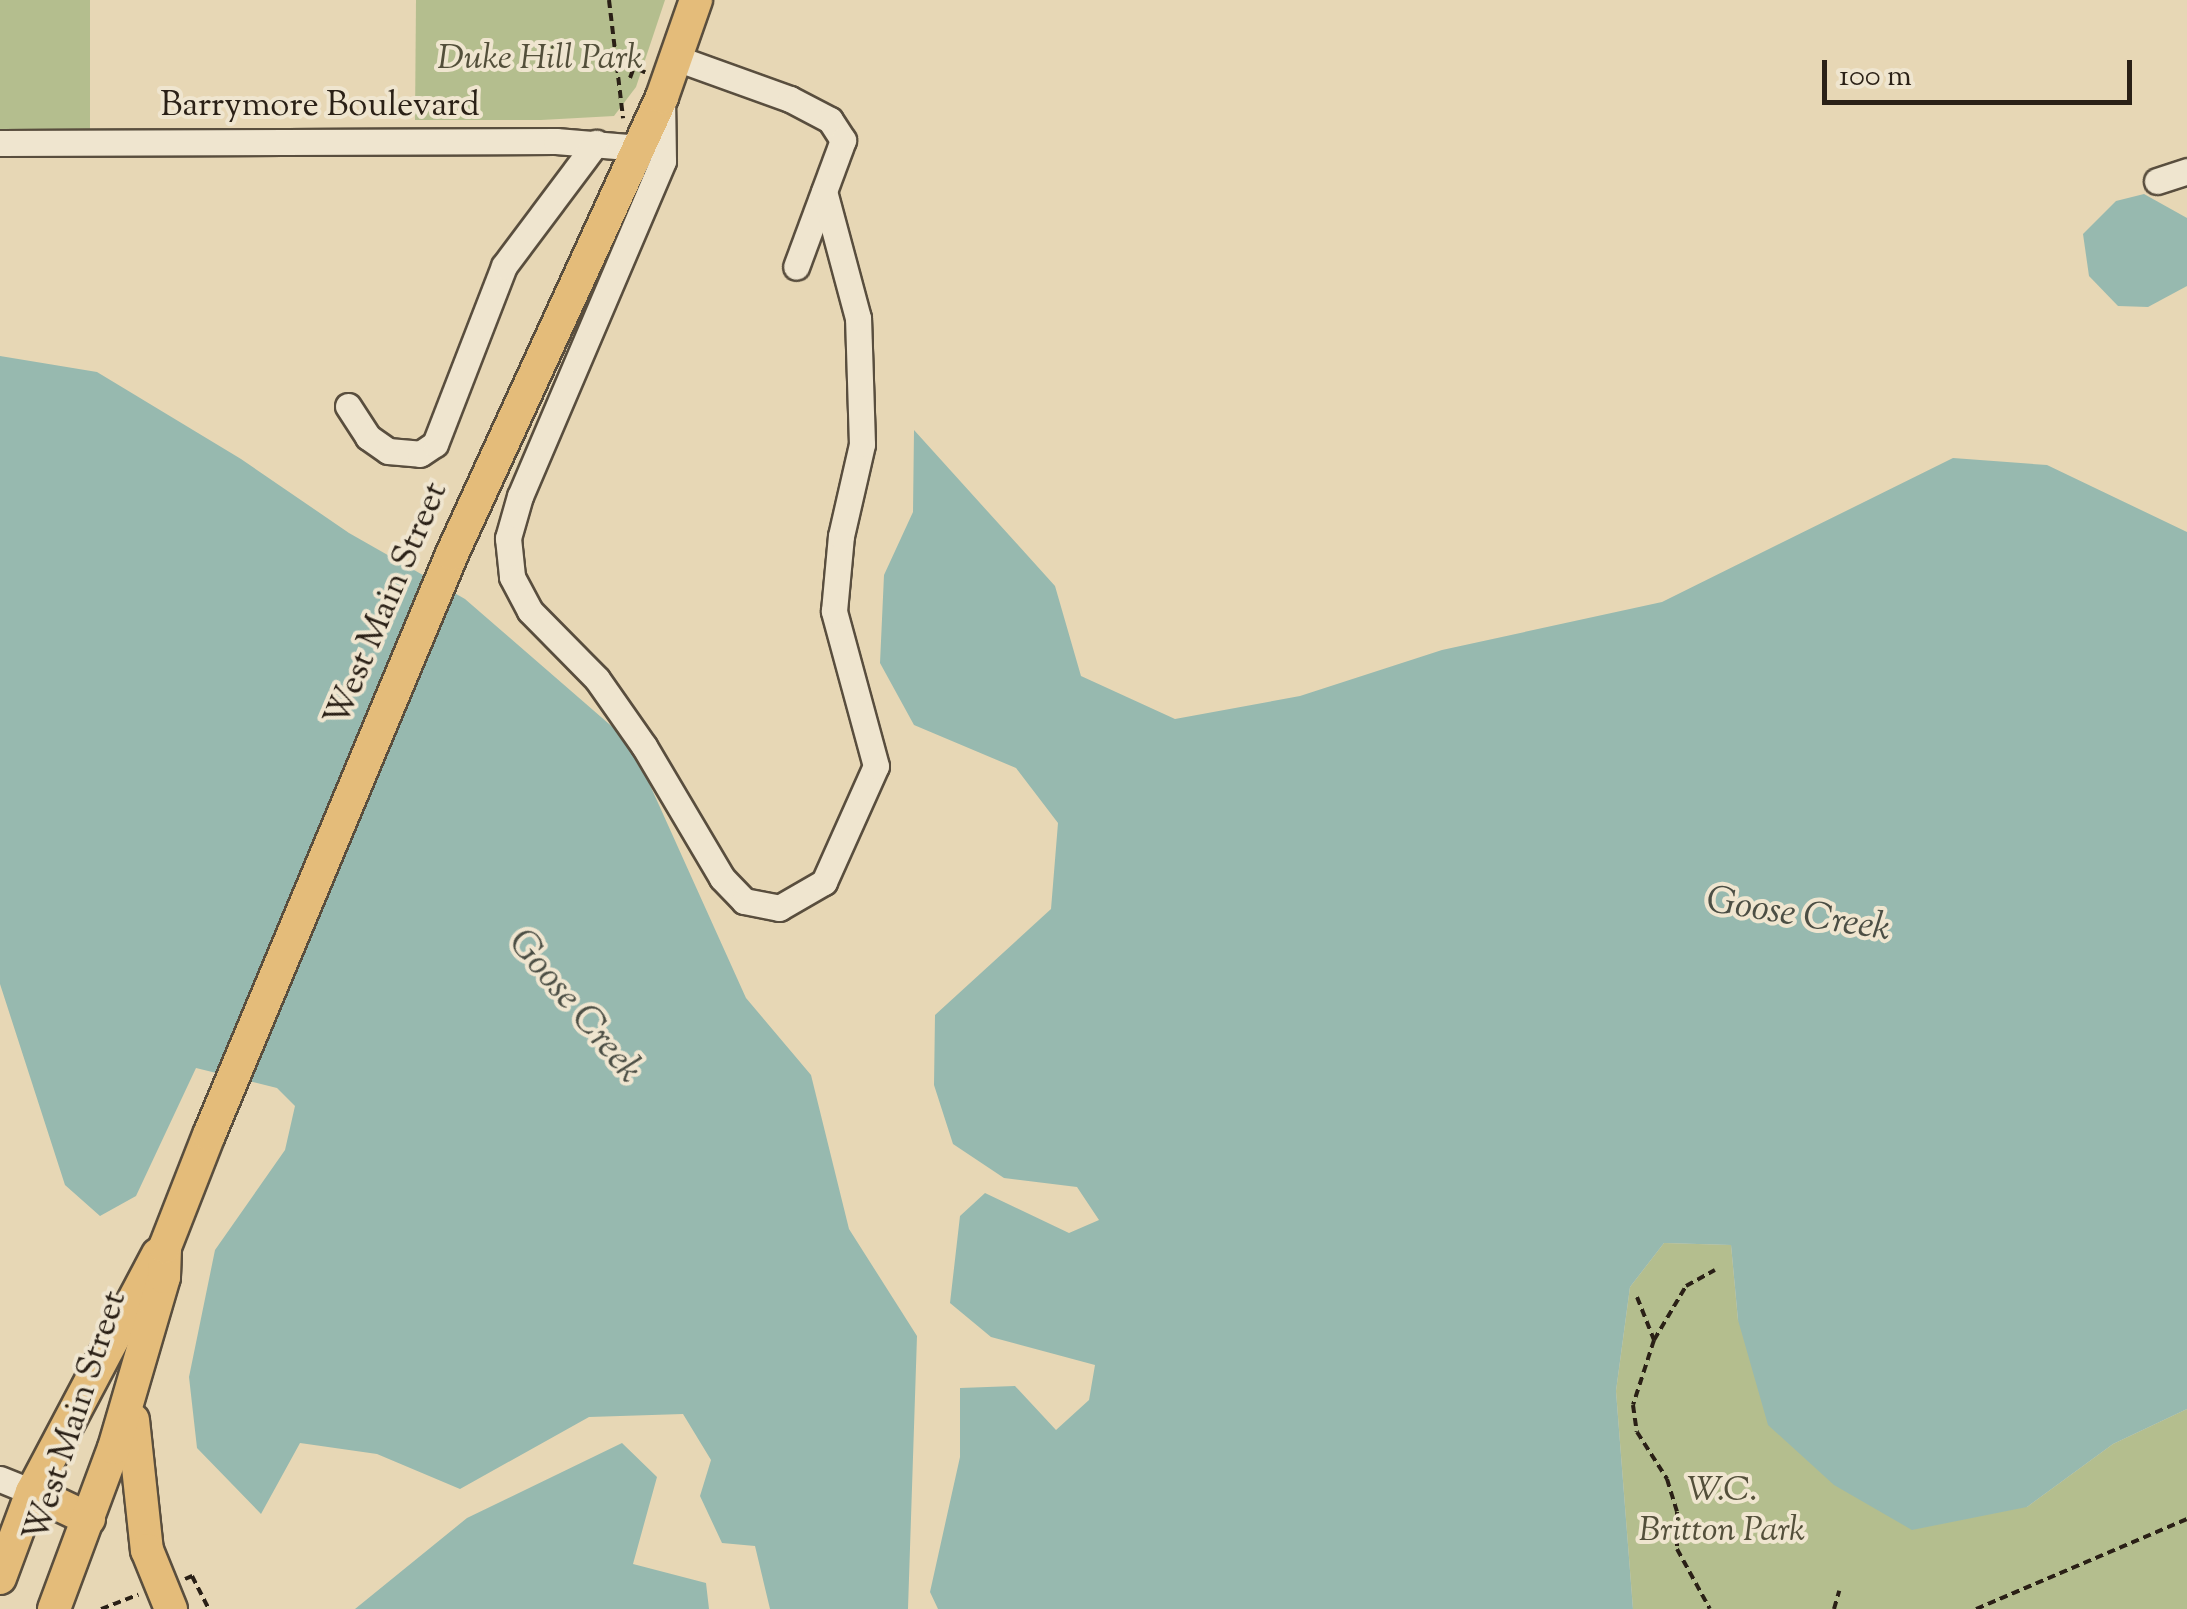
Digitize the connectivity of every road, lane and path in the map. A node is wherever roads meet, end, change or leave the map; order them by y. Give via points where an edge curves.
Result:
1 (610, 0) edge
2 (696, 0) edge
3 (676, 58) junction
4 (614, 59) junction
5 (634, 68) junction
6 (630, 78) dead end
7 (651, 90) junction
8 (630, 107) dead end
9 (622, 115) junction
10 (632, 135) junction
11 (0, 143) edge
12 (596, 143) junction
13 (2187, 171) edge
14 (2157, 181) dead end
15 (824, 191) junction
16 (796, 267) dead end
17 (348, 406) dead end
18 (165, 1247) junction
19 (1715, 1270) dead end
20 (1637, 1297) dead end
21 (1654, 1340) junction
22 (135, 1381) junction
23 (0, 1479) edge
24 (32, 1492) junction
25 (89, 1519) junction
26 (2187, 1519) edge
27 (0, 1578) edge
28 (1839, 1591) dead end
29 (54, 1609) edge
30 (170, 1609) edge
31 (1710, 1609) edge
32 (1834, 1609) edge
33 (1976, 1609) edge

1 - 4 path
2 - 3 main road, West Main Street
3 - 7 main road, West Main Street
3 - 15 street via 830,120 843,140
4 - 5 path
4 - 9 path
5 - 6 path
5 - 7 path via 645,72
7 - 10 main road, West Main Street
7 - 15 street via 663,160 520,496 508,538 512,577 530,611 597,679 644,746 722,878 744,901 779,908 824,882 876,766 834,611 841,536 862,444 858,318
8 - 9 path
9 - 10 path
10 - 12 street, Barrymore Boulevard
10 - 18 main road, West Main Street
11 - 12 street, Barrymore Boulevard
12 - 17 street via 504,266 435,444 420,454 388,451 368,437
13 - 14 street
15 - 16 street
18 - 22 main road, West Main Street via 164,1277
18 - 24 main road, West Main Street via 147,1266
19 - 21 path via 1686,1286
20 - 21 path
21 - 31 path via 1633,1405 1637,1432 1667,1479 1677,1512 1677,1550
22 - 25 main road, West Main Street
22 - 30 main road via 134,1478 146,1550
23 - 24 street
24 - 25 main road
24 - 27 main road, West Main Street
25 - 29 main road, West Main Street
26 - 33 path
28 - 32 path

